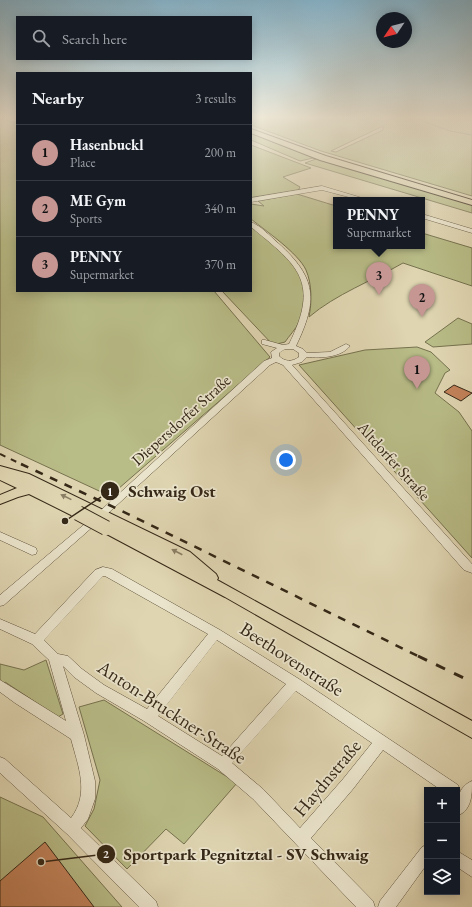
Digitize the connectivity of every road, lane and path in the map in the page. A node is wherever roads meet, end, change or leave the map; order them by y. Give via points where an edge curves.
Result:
1 (331, 160) edge
2 (345, 160) edge
3 (355, 197) edge
4 (472, 198) edge
5 (252, 200) edge
6 (472, 203) edge
7 (425, 217) edge
8 (252, 225) edge
9 (472, 231) edge
10 (346, 346) dead end
11 (283, 347) junction
12 (292, 347) junction
13 (276, 355) junction
14 (304, 355) junction
15 (296, 367) junction
16 (2, 474) edge
17 (30, 490) junction
18 (1, 500) edge
19 (102, 514) junction
20 (0, 536) edge
21 (32, 551) dead end
22 (472, 569) edge
23 (230, 593) junction
24 (0, 602) edge
25 (0, 624) edge
26 (216, 633) junction
27 (37, 640) junction
28 (54, 658) junction
29 (295, 684) junction
30 (0, 685) edge
31 (149, 717) junction
32 (472, 730) edge
33 (77, 735) junction
34 (382, 741) junction
35 (0, 764) edge
36 (223, 764) junction
37 (461, 796) edge
38 (72, 829) junction
39 (300, 839) junction
40 (424, 856) edge
41 (458, 859) edge
42 (472, 869) edge
43 (150, 907) edge
44 (367, 907) edge
45 (386, 907) edge

1 - 6 highway
2 - 4 highway
3 - 5 street via 322,188
7 - 9 street
8 - 12 street via 294,261 306,282 306,311 300,333
10 - 14 street via 324,354
11 - 12 street
11 - 13 street, Diepersdorfer Straße
11 - 13 street via 265,342
12 - 14 street
13 - 15 street, Altdorfer Straße
13 - 19 street, Diepersdorfer Straße
14 - 15 street
15 - 22 street, Altdorfer Straße
16 - 17 main road
16 - 18 main road via 7,489
19 -> 16 main road via 25,477
17 - 18 main road via 15,493
17 - 23 main road, bridge
23 -> 19 main road via 185,556
19 - 24 street, Diepersdorfer Straße
20 - 21 street
23 - 32 main road
25 - 27 street
26 - 27 street, Beethovenstraße via 103,571
26 - 29 street, Beethovenstraße
26 - 31 street
27 - 28 street
28 - 31 street, Anton-Bruckner-Straße via 64,660 100,689
28 - 33 street
29 - 34 street, Beethovenstraße
29 - 36 street
30 - 33 street
31 - 36 street, Anton-Bruckner-Straße
33 - 38 street via 88,781 88,799 83,814
34 - 37 street, Beethovenstraße
34 - 39 street, Haydnstraße
35 - 38 street
36 - 39 street, Anton-Bruckner-Straße via 258,794
38 - 43 street
39 - 44 street, Anton-Bruckner-Straße
40 - 45 street
41 - 42 street

